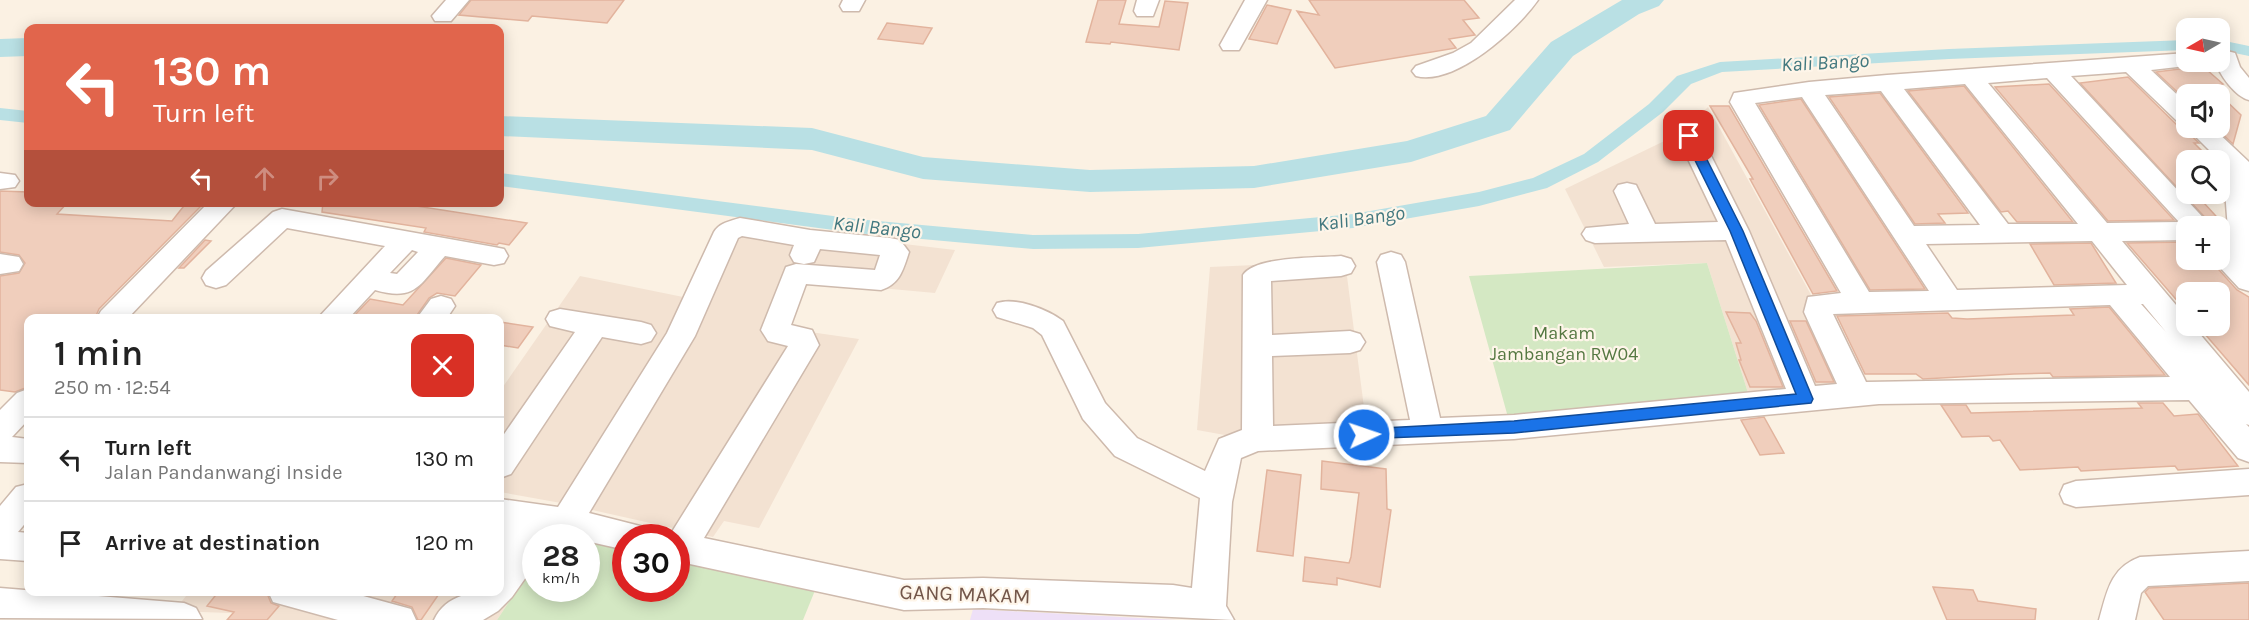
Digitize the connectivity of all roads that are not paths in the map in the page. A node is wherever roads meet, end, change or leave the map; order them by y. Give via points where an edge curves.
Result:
1 (458, 0) edge
2 (1256, 0) edge
3 (1527, 0) edge
4 (443, 16) dead end
5 (1231, 45) dead end
6 (2232, 59) edge
7 (2176, 61) edge
8 (2132, 65) junction
9 (1424, 70) dead end
10 (2054, 72) junction
11 (1971, 77) junction
12 (1887, 82) junction
13 (1809, 89) junction
14 (2249, 93) edge
15 (2176, 107) edge
16 (1689, 136) dead end
17 (2215, 138) edge
18 (2242, 155) edge
19 (1627, 191) dead end
20 (220, 207) edge
21 (2189, 216) edge
22 (1736, 231) junction
23 (2176, 231) edge
24 (1646, 232) junction
25 (2098, 232) junction
26 (2000, 233) junction
27 (1595, 234) dead end
28 (1908, 235) junction
29 (810, 239) junction
30 (405, 241) junction
31 (439, 246) junction
32 (494, 256) dead end
33 (2230, 261) edge
34 (1391, 262) dead end
35 (1341, 266) dead end
36 (796, 274) junction
37 (2245, 277) edge
38 (216, 278) dead end
39 (382, 282) dead end
40 (2148, 294) junction
41 (2117, 295) junction
42 (1949, 299) junction
43 (1860, 301) junction
44 (1006, 310) dead end
45 (115, 314) edge
46 (336, 314) edge
47 (560, 319) dead end
48 (595, 325) junction
49 (641, 333) dead end
50 (1350, 342) dead end
51 (1256, 346) junction
52 (2197, 388) junction
53 (1857, 394) junction
54 (1805, 399) junction
55 (24, 410) edge
56 (2249, 412) edge
57 (1428, 432) junction
58 (1258, 439) junction
59 (11, 441) edge
60 (2249, 449) edge
61 (504, 459) edge
62 (2249, 482) edge
63 (1218, 492) junction
64 (2076, 494) dead end
65 (24, 502) edge
66 (533, 519) edge
67 (690, 528) edge
68 (0, 530) edge
69 (612, 533) edge
70 (0, 544) edge
71 (504, 544) edge
72 (24, 547) edge
73 (690, 550) edge
74 (2249, 566) edge
75 (504, 578) edge
76 (294, 596) edge
77 (491, 596) edge
78 (24, 600) edge
79 (461, 608) edge
80 (1080, 609) edge
81 (319, 611) edge
82 (1212, 614) edge
83 (184, 619) edge
84 (399, 620) edge
85 (2117, 620) edge

1 - 4 street
2 - 5 street
3 - 9 street via 1479,48
6 - 14 street via 2229,68
7 - 8 street
8 - 10 street
8 - 15 street
10 - 11 street
10 - 21 street
11 - 12 street
11 - 25 street
12 - 13 street
12 - 26 street
13 - 28 street
13 - 43 street via 1746,95 1741,100
16 - 22 street
17 - 18 street
18 - 37 street via 2238,212
19 - 24 street
20 - 45 street
22 - 24 street
22 - 54 street
23 - 25 street
24 - 27 street
25 - 26 street
25 - 40 street
26 - 28 street
28 - 42 street
29 - 36 street
29 - 36 street via 890,247 895,252 883,280
29 - 66 street via 740,227 727,232 680,336
30 - 31 street
30 - 38 street via 282,218
30 - 46 street
31 - 32 street
31 - 39 street via 403,285
33 - 37 street
34 - 57 street
35 - 51 street via 1257,275
36 - 67 street via 775,330 802,338 804,345
40 - 41 street
40 - 56 street
41 - 42 street
41 - 52 street
42 - 43 street
43 - 53 street via 1824,302 1816,306
44 - 63 street via 1053,328 1094,411 1126,447
47 - 48 street
48 - 49 street
48 - 61 street
50 - 51 street
51 - 58 street
52 - 53 street
52 - 60 street
53 - 54 street
54 - 57 street
55 - 59 street
57 - 58 street
58 - 63 street via 1243,441 1227,452
62 - 64 street
63 - 82 street
65 - 68 street
66 - 69 street
66 - 71 street
66 - 75 street
70 - 72 street
73 - 80 street, GANG MAKAM via 904,595 968,593
74 - 85 street via 2140,572 2126,585
76 - 81 street
77 - 79 street via 482,605
78 - 83 street
80 - 82 street, GANG MAKAM via 1173,600
81 - 84 street

